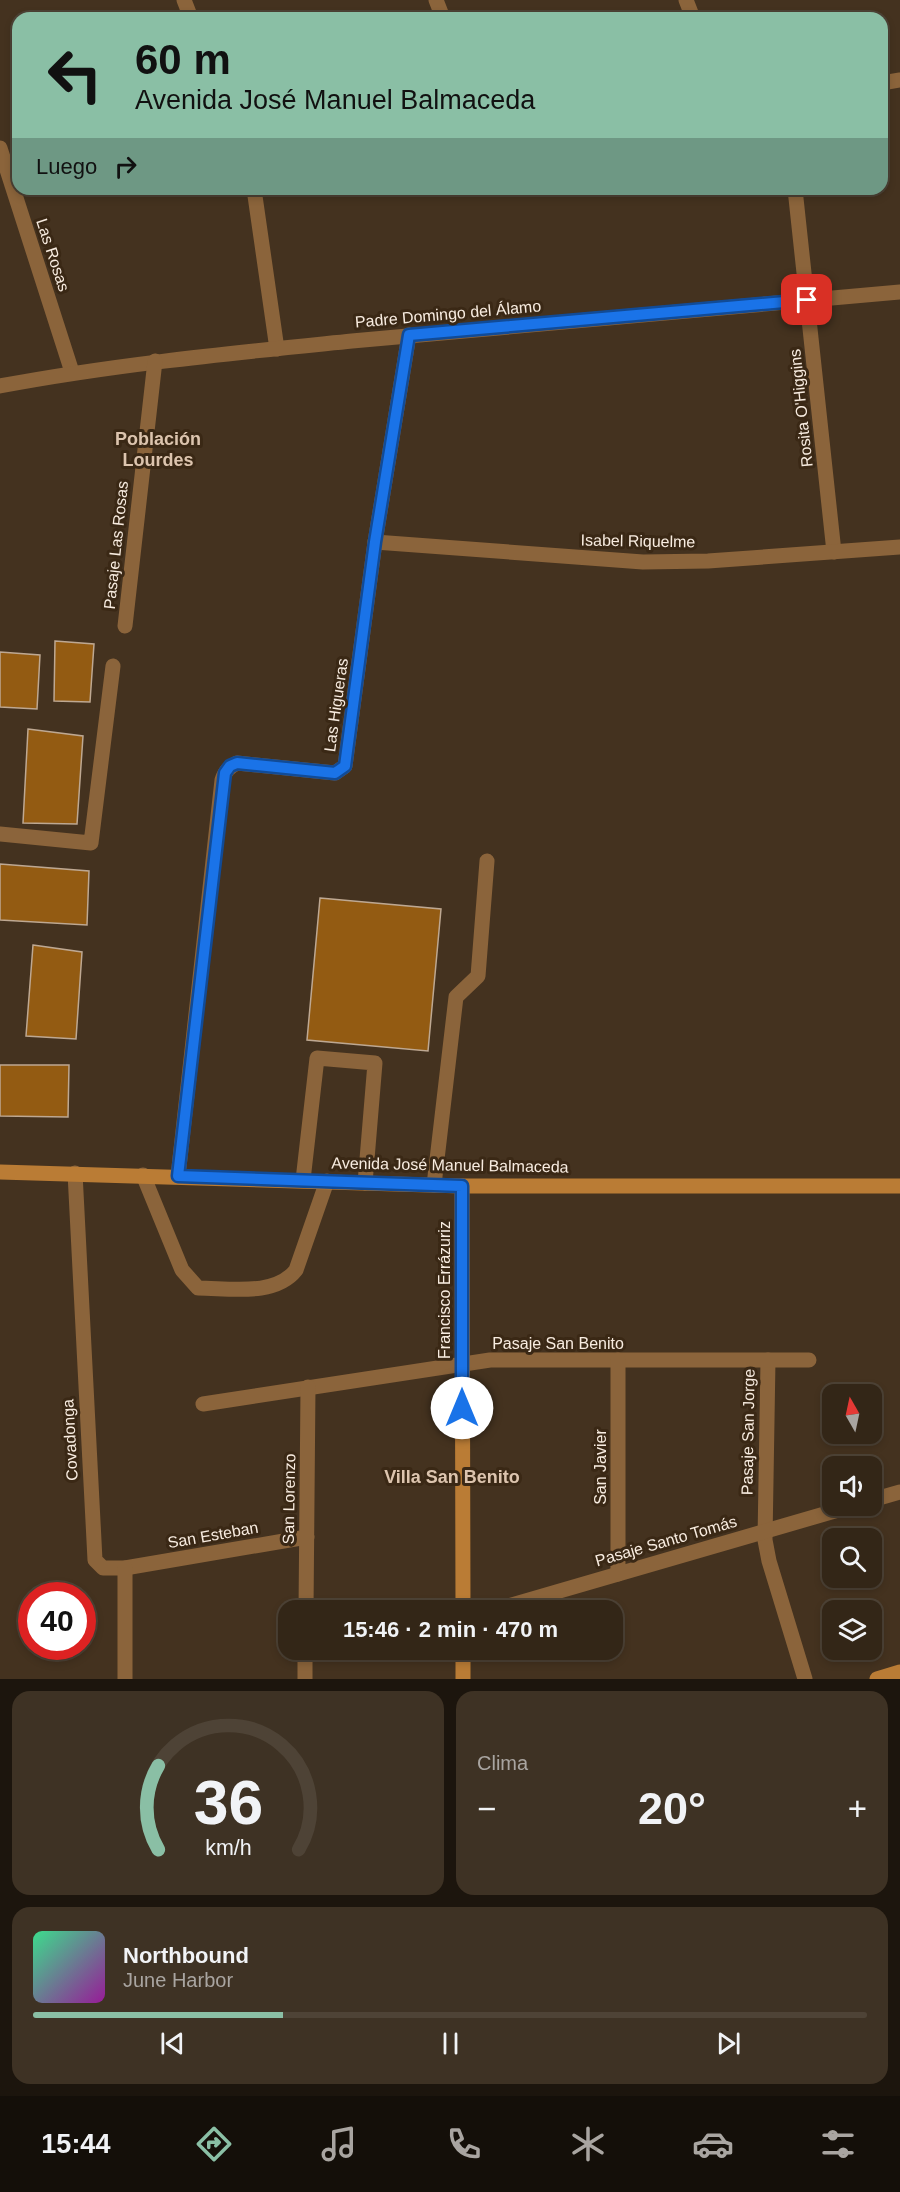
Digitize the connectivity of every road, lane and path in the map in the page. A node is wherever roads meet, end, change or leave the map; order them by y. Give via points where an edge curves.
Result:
1 (0, 148) edge
2 (12, 185) edge
3 (15, 195) edge
4 (255, 195) edge
5 (796, 195) edge
6 (900, 292) edge
7 (807, 300) junction
8 (409, 335) junction
9 (277, 349) junction
10 (154, 361) junction
11 (72, 372) junction
12 (0, 386) edge
13 (375, 542) junction
14 (900, 547) edge
15 (834, 552) junction
16 (125, 626) dead end
17 (112, 666) dead end
18 (0, 834) edge
19 (487, 861) dead end
20 (0, 1172) edge
21 (75, 1173) junction
22 (143, 1175) junction
23 (178, 1176) junction
24 (303, 1180) junction
25 (327, 1181) junction
26 (365, 1182) junction
27 (434, 1185) junction
28 (462, 1186) junction
29 (900, 1186) edge
30 (809, 1359) dead end
31 (618, 1360) junction
32 (768, 1360) junction
33 (462, 1364) junction
34 (308, 1387) junction
35 (203, 1404) dead end
36 (900, 1492) edge
37 (882, 1497) edge
38 (822, 1515) edge
39 (764, 1532) junction
40 (306, 1537) junction
41 (125, 1568) junction
42 (618, 1574) junction
43 (306, 1600) edge
44 (463, 1600) edge
45 (529, 1600) edge
46 (305, 1660) edge
47 (463, 1660) edge
48 (900, 1672) edge
49 (125, 1679) edge
50 (305, 1679) edge
51 (463, 1679) edge
52 (805, 1679) edge
53 (878, 1679) edge

1 - 2 street, Las Rosas
3 - 11 street, Las Rosas
4 - 9 street
5 - 7 street, Rosita O'Higgins
6 - 7 street, Padre Domingo del Álamo
7 - 8 street, Padre Domingo del Álamo
7 - 15 street, Rosita O'Higgins
8 - 9 street, Padre Domingo del Álamo
8 - 13 street, Las Higueras
9 - 10 street, Padre Domingo del Álamo
10 - 11 street, Padre Domingo del Álamo
10 - 16 street, Pasaje Las Rosas
11 - 12 street, Padre Domingo del Álamo
13 - 15 street, Isabel Riquelme via 643,562
13 - 23 street, Las Higueras via 345,766 335,773 237,763 225,773
14 - 15 street, Isabel Riquelme
17 - 18 street via 91,843
19 - 27 street via 478,976 456,997
20 - 21 main road, Avenida José Manuel Balmaceda
21 - 22 main road, Avenida José Manuel Balmaceda
21 - 41 street, Covadonga via 94,1553 103,1568
22 - 23 main road, Avenida José Manuel Balmaceda
22 - 25 street via 182,1270 198,1288 262,1288 289,1280
23 - 24 main road, Avenida José Manuel Balmaceda
24 - 25 main road, Avenida José Manuel Balmaceda
24 - 26 street via 317,1058 375,1063
25 - 26 main road, Avenida José Manuel Balmaceda
26 - 27 main road, Avenida José Manuel Balmaceda
27 - 28 main road, Avenida José Manuel Balmaceda
28 - 29 main road, Avenida José Manuel Balmaceda
28 - 33 main road, Francisco Errázuriz
30 - 32 street, Pasaje San Benito
31 - 32 street, Pasaje San Benito
31 - 33 street, Pasaje San Benito via 490,1360
31 - 42 street, San Javier
32 - 39 street, Pasaje San Jorge
33 - 34 street, Pasaje San Benito
33 - 44 main road, Francisco Errázuriz
34 - 35 street, Pasaje San Benito
34 - 40 street, San Lorenzo
36 - 37 street
38 - 39 street, Pasaje Santo Tomás
39 - 42 street, Pasaje Santo Tomás
39 - 52 street, Pasaje San Jorge
40 - 41 street, San Esteban
40 - 43 street, San Lorenzo
41 - 49 street
42 - 45 street, Pasaje Santo Tomás
46 - 50 street
47 - 51 main road
48 - 53 main road

